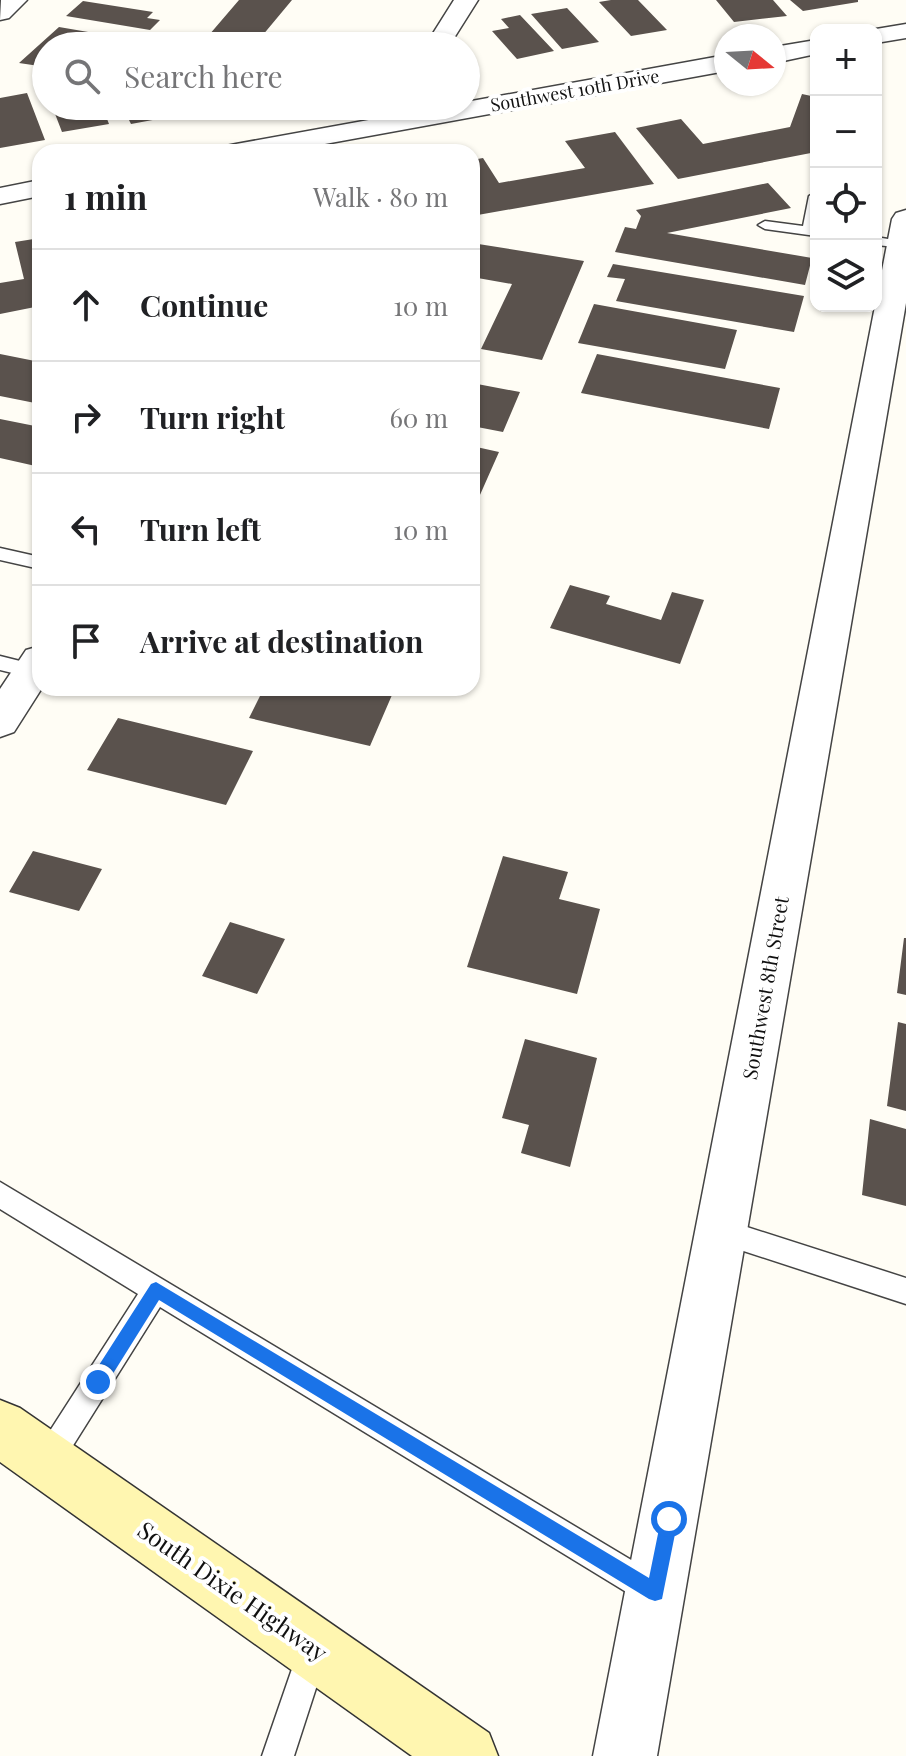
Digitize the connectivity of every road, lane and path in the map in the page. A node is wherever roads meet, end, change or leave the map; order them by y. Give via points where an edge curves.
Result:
1 (15, 0) edge
2 (466, 0) edge
3 (0, 13) edge
4 (906, 31) edge
5 (446, 32) edge
6 (882, 35) edge
7 (810, 48) edge
8 (786, 53) edge
9 (714, 65) edge
10 (480, 101) edge
11 (376, 120) edge
12 (390, 120) edge
13 (295, 144) edge
14 (375, 144) edge
15 (32, 190) edge
16 (0, 196) edge
17 (765, 225) dead end
18 (810, 232) edge
19 (897, 238) edge
20 (0, 554) edge
21 (32, 561) edge
22 (24, 665) edge
23 (0, 721) edge
24 (0, 1195) edge
25 (722, 1232) junction
26 (156, 1290) junction
27 (906, 1291) edge
28 (23, 1444) edge
29 (655, 1592) junction
30 (313, 1650) junction
31 (278, 1756) edge
32 (466, 1756) edge
33 (625, 1756) edge

1 - 3 street
2 - 5 street
4 - 6 street
7 - 8 street
9 - 10 street, Southwest 10th Drive
11 - 13 street, Southwest 10th Drive
12 - 14 street
15 - 16 street
17 - 18 lane
19 - 25 street, Southwest 8th Street
20 - 21 lane
22 - 23 street
24 - 26 lane
25 - 27 lane
25 - 29 street, Southwest 8th Street
26 - 28 lane
26 - 29 lane
28 - 30 main road, South Dixie Highway
29 - 33 street, Southwest 8th Street
30 - 31 lane
30 - 32 main road, South Dixie Highway

